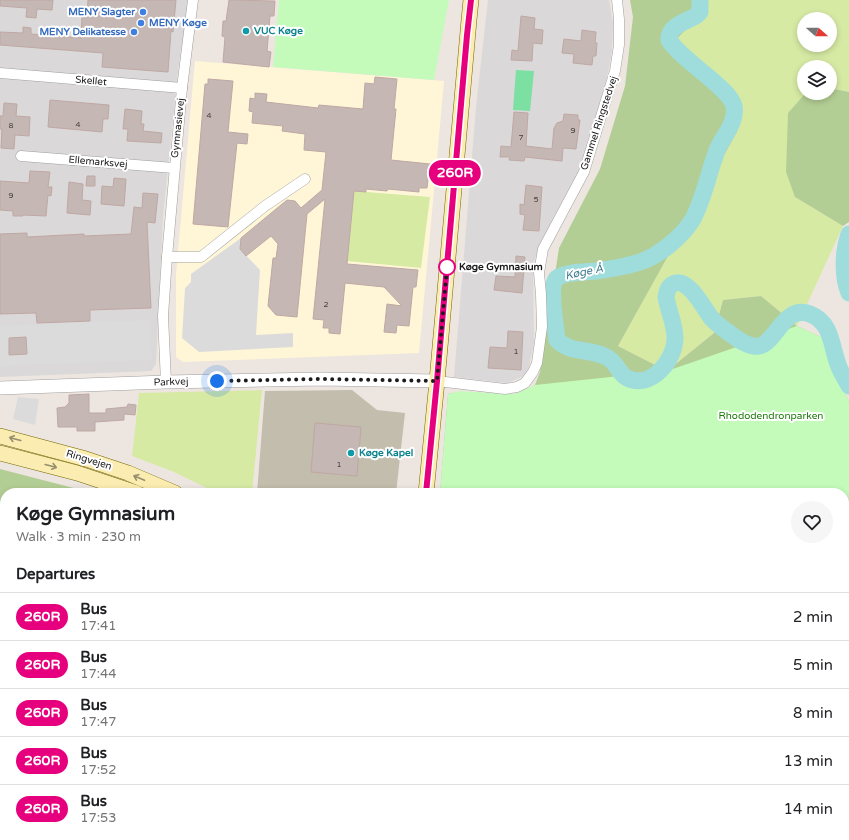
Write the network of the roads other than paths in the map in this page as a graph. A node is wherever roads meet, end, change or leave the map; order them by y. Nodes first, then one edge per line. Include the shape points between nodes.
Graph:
1 (193, 0) edge
2 (472, 0) edge
3 (617, 0) edge
4 (0, 73) edge
5 (182, 88) junction
6 (21, 156) dead end
7 (174, 168) junction
8 (305, 179) dead end
9 (167, 257) junction
10 (437, 381) junction
11 (166, 382) junction
12 (0, 388) edge
13 (0, 436) edge
14 (0, 453) edge
15 (122, 488) edge
16 (163, 488) edge
17 (426, 488) edge

1 - 5 street, Gymnasievej
2 - 10 main road
3 - 10 street, Gammel Ringstedvej via 619,45 615,71 584,172 543,249 538,272 542,327 534,372 525,383 505,389
4 - 5 street, Skellet
5 - 7 street, Gymnasievej
6 - 7 street, Ellemarksvej
7 - 9 street, Gymnasievej
8 - 9 street via 265,206 201,257
9 - 11 street, Gymnasievej via 163,316
10 - 11 street, Parkvej via 320,379
10 - 17 main road
11 - 12 street, Parkvej
16 -> 13 main road, Ringvejen via 86,459
14 -> 15 main road, Ringvejen via 77,473

